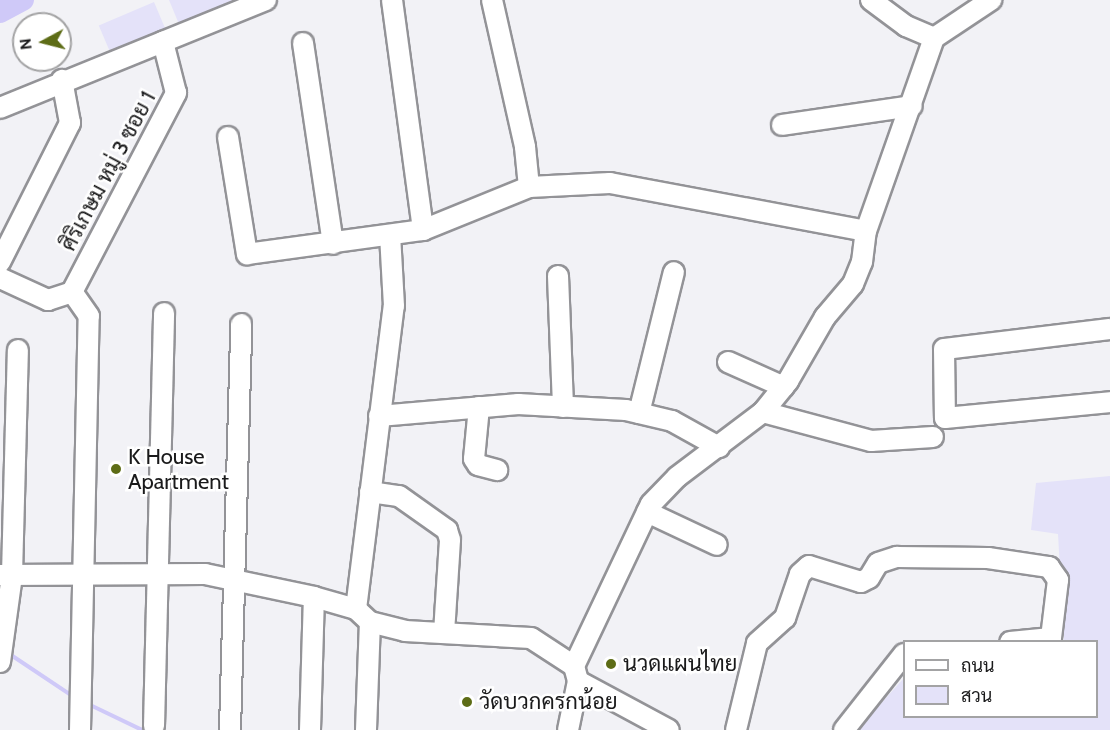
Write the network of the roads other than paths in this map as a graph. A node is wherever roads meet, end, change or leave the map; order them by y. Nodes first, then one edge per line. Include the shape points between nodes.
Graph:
1 (266, 0) edge
2 (392, 0) edge
3 (492, 0) edge
4 (871, 0) edge
5 (990, 0) edge
6 (934, 38) junction
7 (163, 42) junction
8 (303, 42) dead end
9 (62, 80) junction
10 (912, 106) junction
11 (0, 108) edge
12 (782, 125) dead end
13 (228, 137) dead end
14 (529, 187) junction
15 (423, 230) junction
16 (866, 231) junction
17 (390, 236) junction
18 (333, 244) junction
19 (0, 262) edge
20 (674, 272) dead end
21 (558, 276) dead end
22 (0, 278) edge
23 (72, 292) junction
24 (164, 313) dead end
25 (241, 324) dead end
26 (1110, 329) edge
27 (18, 350) dead end
28 (728, 362) dead end
29 (784, 387) junction
30 (1110, 402) edge
31 (479, 407) junction
32 (563, 407) junction
33 (763, 412) junction
34 (639, 413) junction
35 (379, 416) junction
36 (933, 437) dead end
37 (718, 447) junction
38 (496, 470) dead end
39 (370, 492) junction
40 (647, 512) junction
41 (717, 545) dead end
42 (84, 574) junction
43 (159, 574) junction
44 (6, 575) edge
45 (236, 581) junction
46 (314, 597) junction
47 (363, 616) junction
48 (444, 633) junction
49 (1042, 640) edge
50 (903, 655) edge
51 (0, 662) edge
52 (576, 674) junction
53 (154, 726) dead end
54 (80, 729) edge
55 (230, 730) edge
56 (310, 730) edge
57 (366, 730) edge
58 (568, 730) edge
59 (669, 730) edge
60 (736, 730) edge
61 (844, 730) edge

1 - 7 street
2 - 15 street
3 - 14 street via 525,147
4 - 6 street via 906,26
5 - 6 street
6 - 10 street
7 - 9 street
7 - 23 street, ศิริเกษม หมู่ 3 ซอย 1 via 176,93
8 - 18 street
9 - 11 street
9 - 19 street via 70,123
10 - 12 street
10 - 16 street
13 - 18 street via 247,254
14 - 15 street
14 - 16 street via 610,183
15 - 17 street
16 - 29 street via 862,262 853,284 825,317
17 - 18 street
17 - 35 street via 394,306
20 - 34 street
21 - 32 street
22 - 23 street via 48,300
23 - 42 street via 89,316
24 - 43 street
25 - 45 street
26 - 30 street via 944,349 945,418
27 - 44 street
28 - 29 street
29 - 33 street
31 - 32 street
31 - 35 street
31 - 38 street via 474,459 478,465
32 - 34 street
33 - 36 street via 871,441
33 - 37 street
34 - 37 street via 672,421
35 - 39 street
37 - 40 street via 677,477
39 - 47 street
39 - 48 street via 399,496 447,530 450,540
40 - 41 street
40 - 52 street
42 - 43 street
42 - 44 street
42 - 54 street
43 - 45 street via 205,574
43 - 53 street
44 - 51 street
45 - 46 street
45 - 55 street
46 - 47 street
46 - 56 street
47 - 48 street via 405,631
47 - 57 street
48 - 52 street via 531,638
49 - 60 street via 1051,638 1058,580 1045,565 988,558 897,557 881,560 869,578 861,582 809,566 800,574 785,618 757,644
50 - 61 street
52 - 58 street
52 - 59 street

